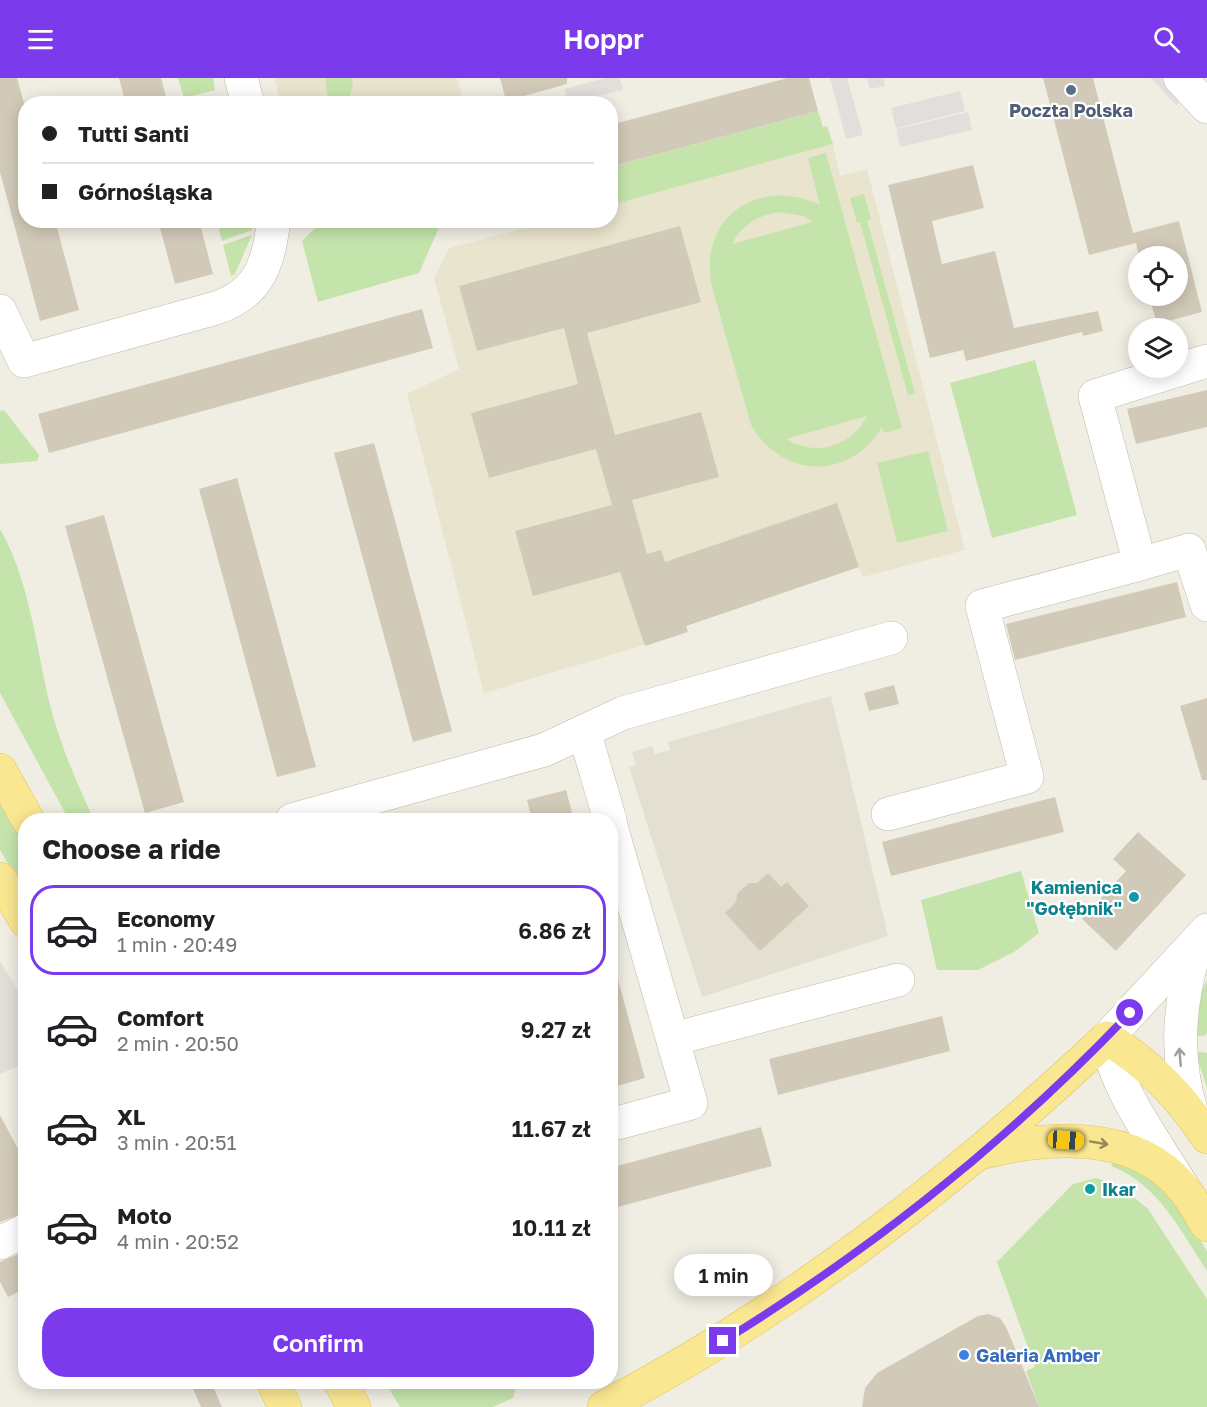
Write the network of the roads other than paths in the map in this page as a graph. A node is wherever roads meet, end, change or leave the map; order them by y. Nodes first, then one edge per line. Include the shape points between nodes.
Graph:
1 (241, 78) edge
2 (1180, 78) edge
3 (246, 96) edge
4 (1207, 107) edge
5 (273, 228) edge
6 (0, 311) edge
7 (1207, 361) edge
8 (1140, 564) junction
9 (1207, 605) edge
10 (891, 639) dead end
11 (584, 730) junction
12 (0, 770) edge
13 (23, 813) edge
14 (316, 813) edge
15 (607, 813) edge
16 (888, 814) dead end
17 (618, 850) edge
18 (0, 879) edge
19 (18, 908) edge
20 (1202, 936) edge
21 (898, 980) dead end
22 (1107, 1038) junction
23 (673, 1039) junction
24 (618, 1123) edge
25 (1200, 1125) edge
26 (979, 1154) junction
27 (1182, 1186) junction
28 (1207, 1225) edge
29 (18, 1234) edge
30 (0, 1243) edge
31 (276, 1389) edge
32 (344, 1389) edge
33 (285, 1407) edge
34 (354, 1407) edge
35 (604, 1407) edge

1 - 3 street
2 - 4 street
5 - 6 street via 259,278 244,296 216,308 24,361
7 - 8 street via 1095,396
8 - 9 street via 1189,550
8 - 16 street via 982,606 1027,777
10 - 11 street via 624,713
11 - 14 street via 544,750
11 - 15 street
12 - 13 main road
17 - 23 street
18 - 19 main road
20 - 22 street
25 -> 20 street via 1185,1093 1179,1045 1182,1001
21 - 23 street
22 - 25 main road via 1144,1063
22 - 26 main road
22 - 27 street via 1109,1054 1122,1084
23 - 24 street via 691,1103
26 -> 27 main road via 1036,1142 1090,1141 1133,1153
26 - 35 main road via 886,1229 788,1299 704,1352
27 - 28 main road
29 - 30 street
31 - 33 main road
32 - 34 main road

